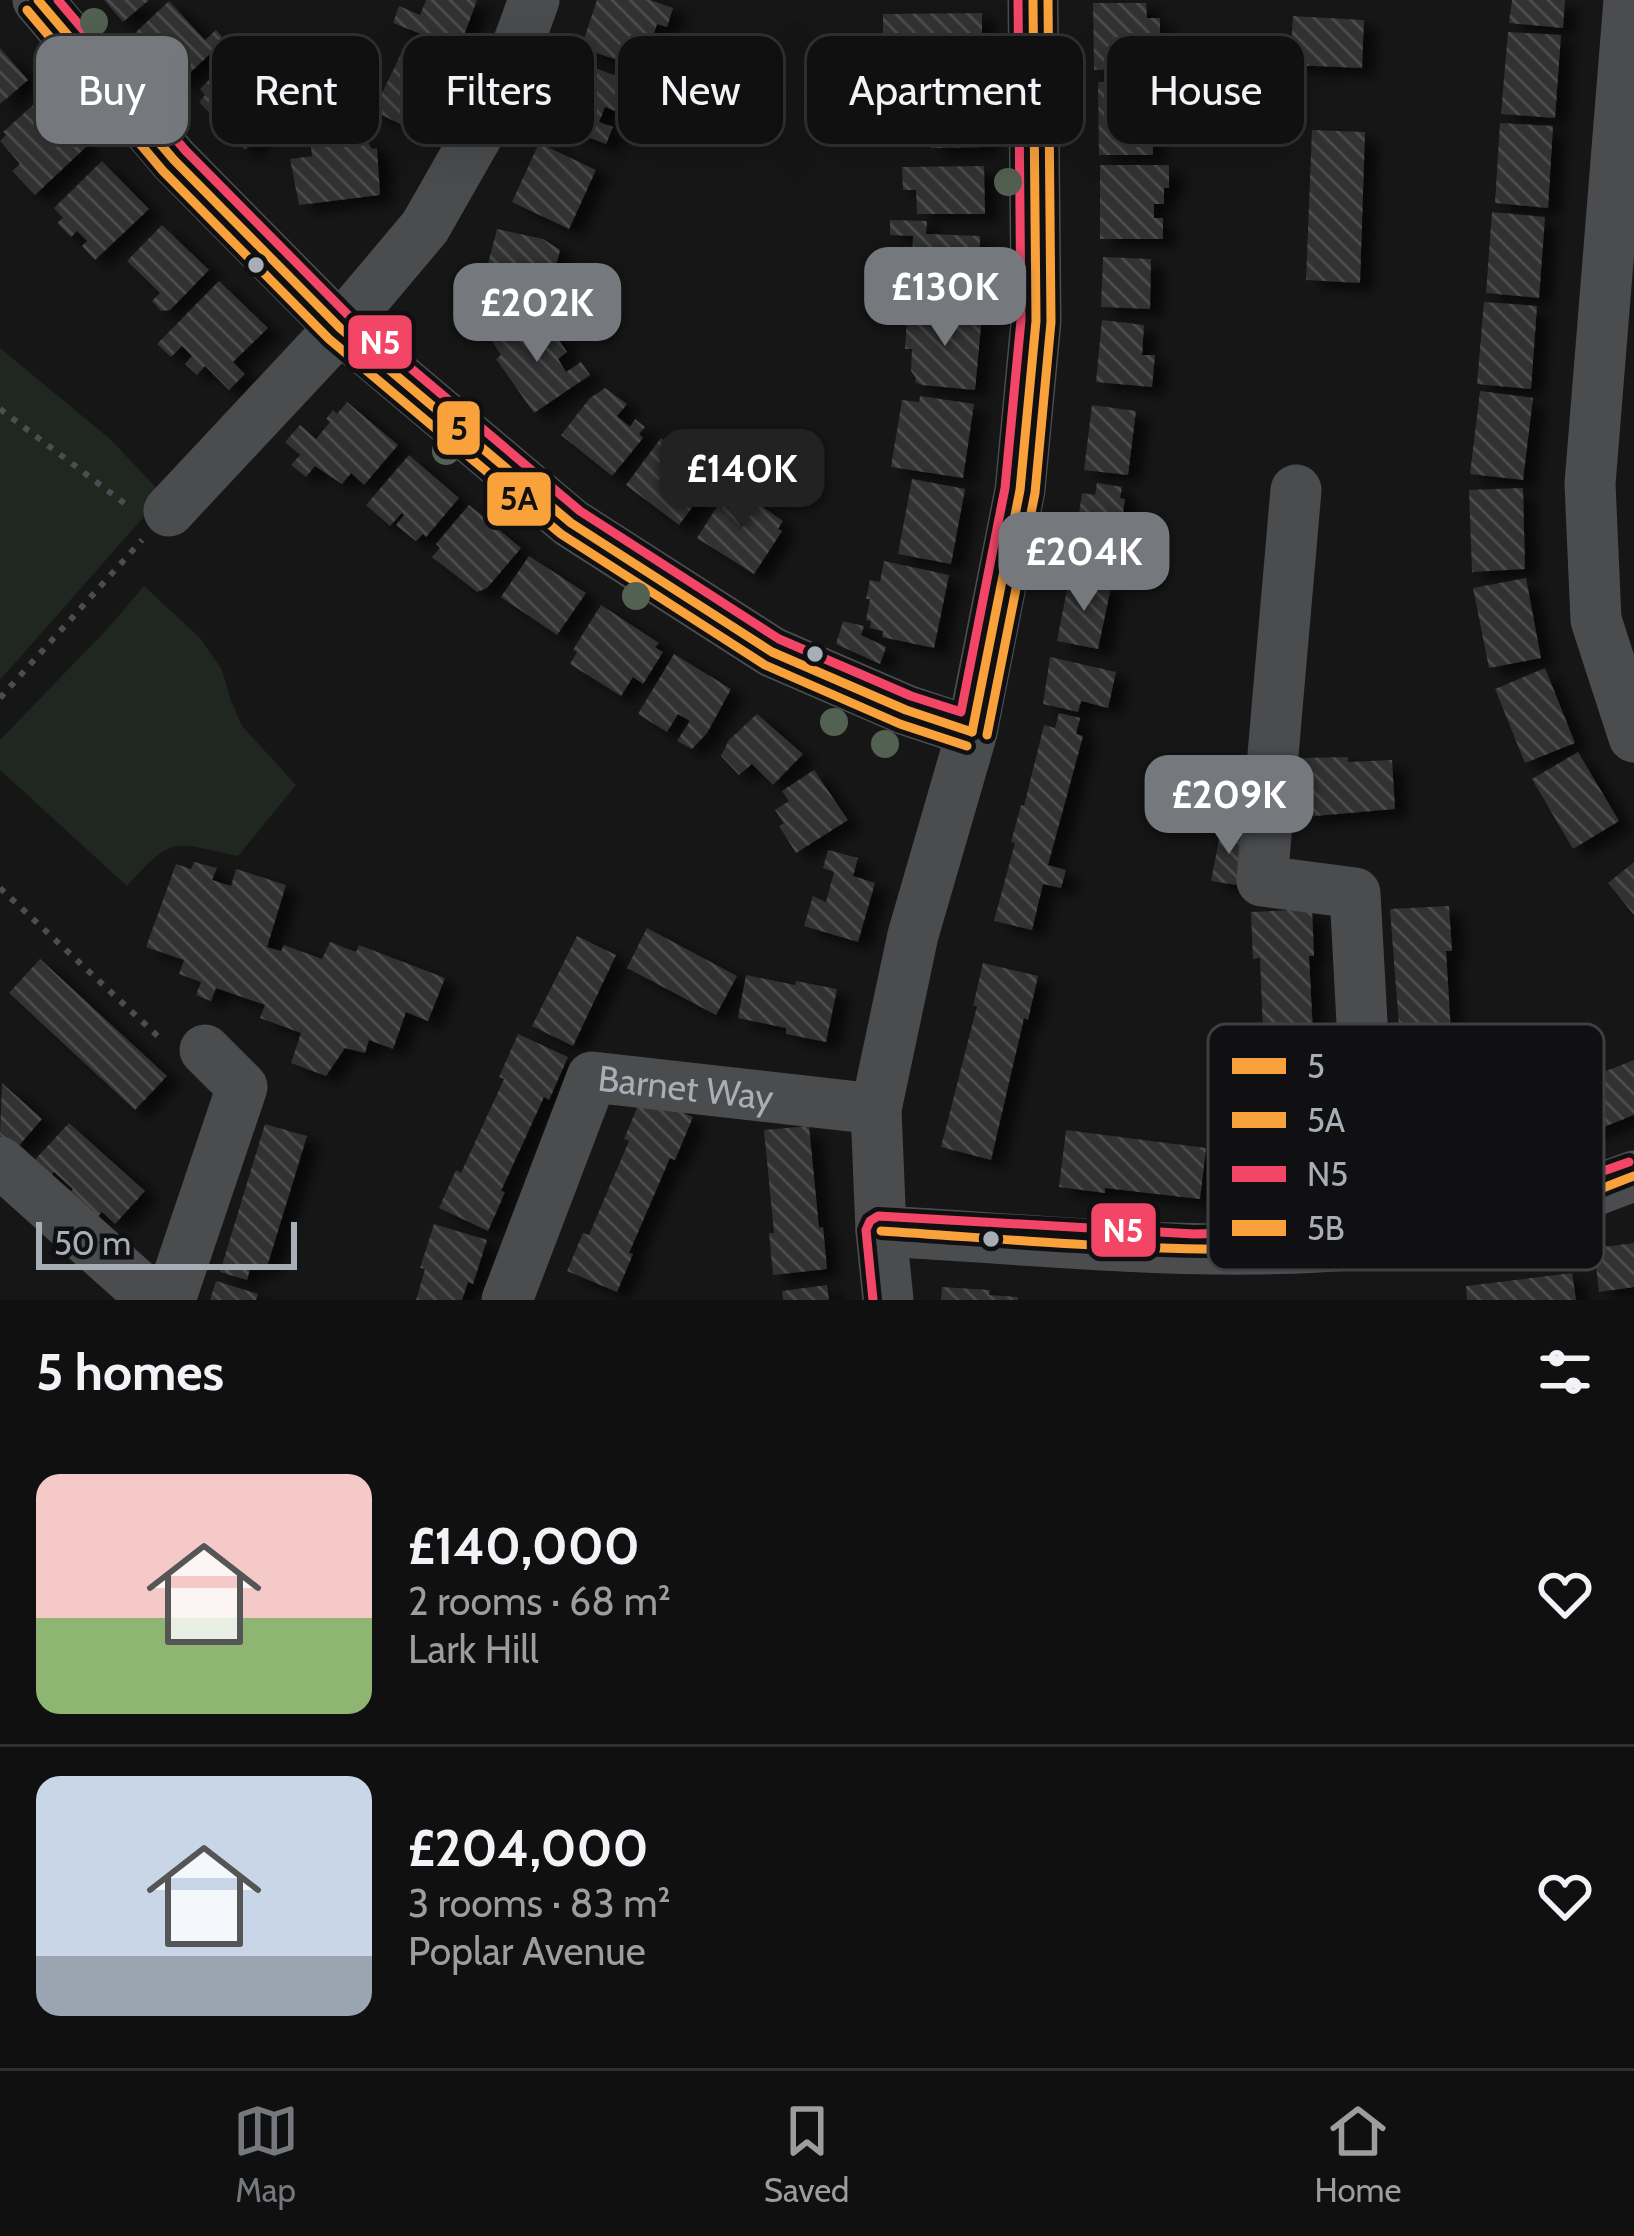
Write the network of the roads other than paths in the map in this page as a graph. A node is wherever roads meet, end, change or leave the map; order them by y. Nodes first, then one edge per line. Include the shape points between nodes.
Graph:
1 (38, 0) edge
2 (534, 0) edge
3 (1034, 0) edge
4 (1630, 22) edge
5 (340, 328) junction
6 (1296, 490) dead end
7 (153, 512) road end
8 (972, 732) junction
9 (1634, 737) edge
10 (1362, 1024) edge
11 (205, 1050) road end
12 (876, 1108) junction
13 (0, 1162) edge
14 (1634, 1176) edge
15 (1604, 1187) edge
16 (881, 1231) junction
17 (1208, 1249) edge
18 (154, 1300) edge
19 (170, 1300) edge
20 (507, 1300) edge
21 (888, 1300) edge

1 - 5 street via 175,160
2 - 5 street via 498,99 425,226
3 - 8 street via 1036,321 1020,490
4 - 9 street via 1590,484 1596,620
5 - 7 street
5 - 8 street via 571,523 772,652
6 - 10 street via 1262,881 1355,893
8 - 12 street
11 - 19 street via 242,1087
12 - 16 street
12 - 20 street, Barnet Way via 592,1077
13 - 18 street
14 - 15 street
16 - 17 street
16 - 21 street

